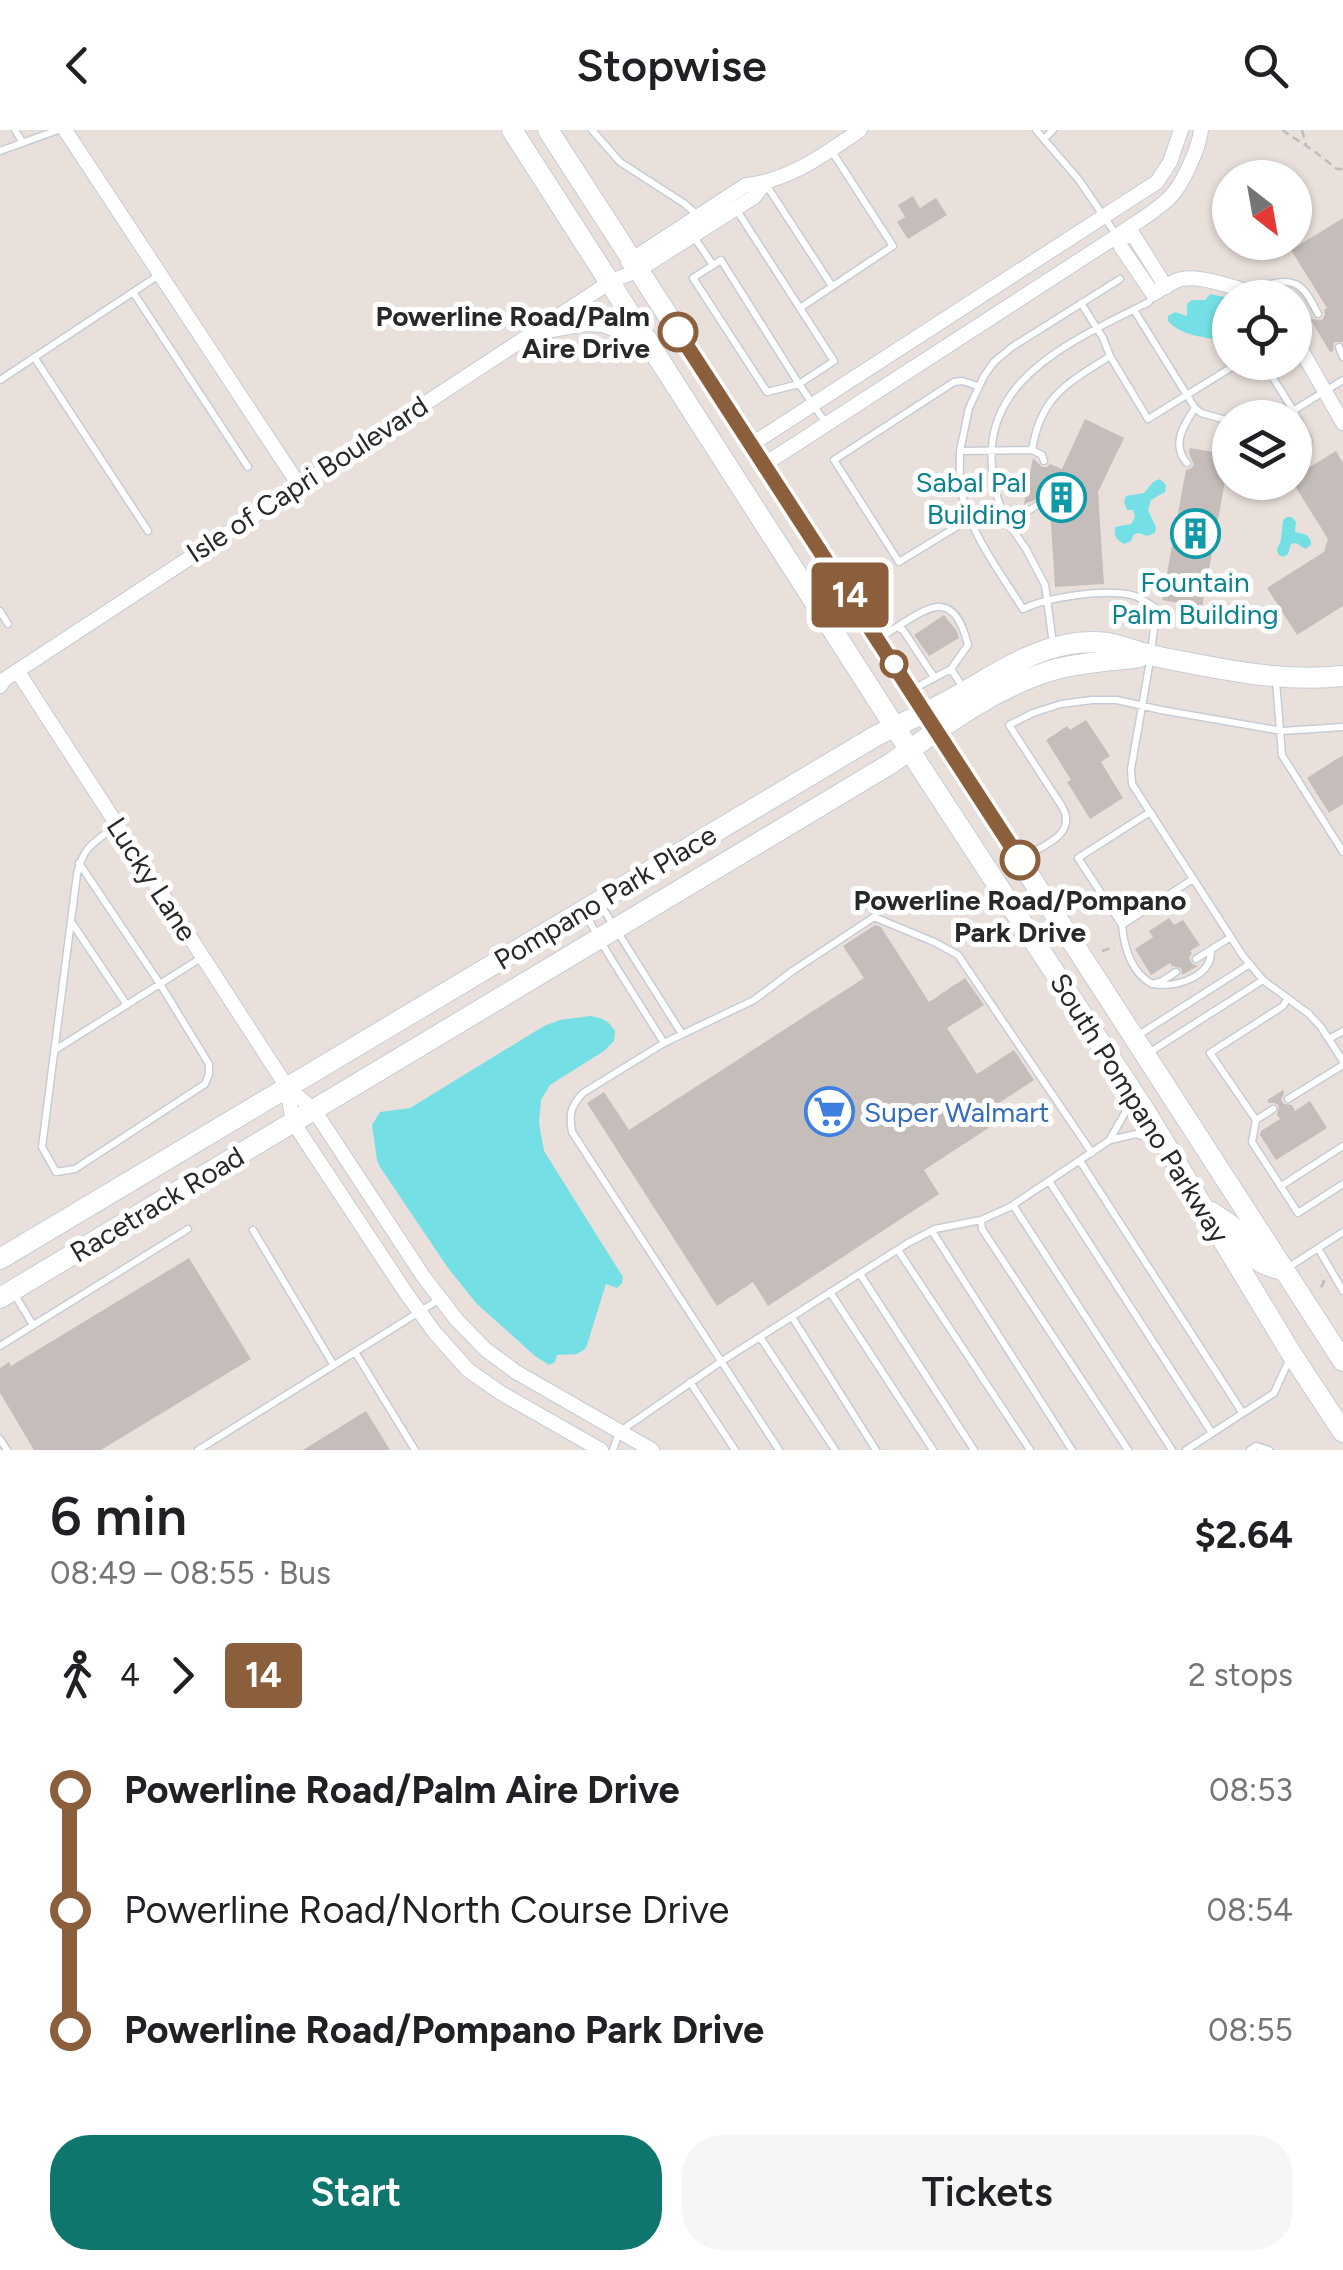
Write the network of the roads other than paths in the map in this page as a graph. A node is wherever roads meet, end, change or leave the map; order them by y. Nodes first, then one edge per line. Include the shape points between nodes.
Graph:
1 (15, 130) edge
2 (61, 130) edge
3 (512, 130) edge
4 (548, 130) edge
5 (592, 130) edge
6 (860, 130) edge
7 (1036, 130) edge
8 (1054, 130) edge
9 (1180, 130) edge
10 (1201, 130) edge
11 (1044, 139) junction
12 (23, 142) junction
13 (831, 150) junction
14 (0, 151) edge
15 (765, 183) junction
16 (732, 203) junction
17 (1104, 218) junction
18 (696, 226) junction
19 (1116, 236) junction
20 (712, 265) junction
21 (633, 266) junction
22 (160, 274) junction
23 (1120, 279) dead end
24 (611, 281) junction
25 (1212, 283) edge
26 (832, 286) junction
27 (994, 288) junction
28 (1160, 291) junction
29 (133, 292) junction
30 (1312, 302) edge
31 (1080, 303) junction
32 (1008, 306) junction
33 (800, 308) junction
34 (1133, 310) junction
35 (1318, 314) dead end
36 (1095, 326) junction
37 (536, 330) junction
38 (648, 338) junction
39 (1339, 347) dead end
40 (897, 351) junction
41 (1110, 356) junction
42 (34, 357) junction
43 (1343, 357) edge
44 (1312, 368) edge
45 (911, 369) junction
46 (1212, 379) edge
47 (0, 380) edge
48 (1343, 380) edge
49 (798, 384) junction
50 (978, 386) junction
51 (1325, 391) junction
52 (1187, 395) junction
53 (1310, 400) edge
54 (813, 406) junction
55 (1196, 408) junction
56 (1212, 416) edge
57 (1343, 423) edge
58 (826, 424) junction
59 (752, 444) junction
60 (1032, 450) junction
61 (960, 451) junction
62 (991, 452) junction
63 (1044, 461) dead end
64 (1187, 463) dead end
65 (765, 464) junction
66 (248, 467) dead end
67 (299, 485) junction
68 (1036, 506) dead end
69 (970, 518) junction
70 (1004, 518) junction
71 (148, 530) dead end
72 (1048, 599) junction
73 (0, 611) edge
74 (8, 624) dead end
75 (896, 626) junction
76 (878, 639) junction
77 (1052, 639) junction
78 (1151, 655) junction
79 (951, 669) junction
80 (1275, 675) junction
81 (1343, 676) edge
82 (934, 677) junction
83 (6, 679) edge
84 (911, 690) junction
85 (965, 690) junction
86 (1143, 704) junction
87 (925, 712) junction
88 (896, 726) junction
89 (1343, 727) edge
90 (936, 731) junction
91 (1282, 731) junction
92 (910, 750) junction
93 (1150, 812) junction
94 (117, 826) junction
95 (1343, 852) edge
96 (1020, 860) junction
97 (79, 863) junction
98 (1193, 879) junction
99 (590, 906) junction
100 (71, 921) junction
101 (1122, 925) junction
102 (608, 934) junction
103 (1232, 937) junction
104 (1211, 950) junction
105 (202, 957) junction
106 (1196, 959) dead end
107 (1250, 964) junction
108 (1176, 972) dead end
109 (1264, 980) junction
110 (160, 984) junction
111 (1152, 984) junction
112 (1288, 998) junction
113 (128, 1005) junction
114 (1343, 1031) edge
115 (682, 1034) junction
116 (1329, 1040) junction
117 (664, 1043) junction
118 (1141, 1046) junction
119 (54, 1050) junction
120 (1343, 1063) edge
121 (1123, 1080) junction
122 (286, 1087) junction
123 (1288, 1099) dead end
124 (1273, 1109) dead end
125 (314, 1110) junction
126 (1256, 1120) junction
127 (293, 1122) junction
128 (1110, 1140) junction
129 (1167, 1146) junction
130 (1343, 1146) edge
131 (1092, 1153) junction
132 (1080, 1161) junction
133 (1050, 1181) junction
134 (1343, 1184) edge
135 (1281, 1186) junction
136 (1013, 1206) junction
137 (1205, 1208) junction
138 (981, 1220) junction
139 (188, 1229) dead end
140 (253, 1230) dead end
141 (932, 1230) junction
142 (1340, 1234) edge
143 (1343, 1243) edge
144 (1318, 1248) junction
145 (898, 1250) junction
146 (0, 1259) edge
147 (1284, 1270) junction
148 (860, 1274) junction
149 (1343, 1291) edge
150 (830, 1292) junction
151 (6, 1295) edge
152 (441, 1299) junction
153 (419, 1311) junction
154 (792, 1317) junction
155 (33, 1326) junction
156 (760, 1336) junction
157 (0, 1346) edge
158 (355, 1352) junction
159 (1292, 1354) junction
160 (1343, 1360) edge
161 (722, 1361) junction
162 (334, 1364) junction
163 (690, 1382) junction
164 (1242, 1412) junction
165 (619, 1432) junction
166 (1343, 1432) edge
167 (1212, 1433) junction
168 (0, 1439) edge
169 (7, 1450) edge
170 (198, 1450) edge
171 (415, 1450) edge
172 (601, 1450) edge
173 (613, 1450) edge
174 (652, 1450) edge
175 (735, 1450) edge
176 (779, 1450) edge
177 (835, 1450) edge
178 (876, 1450) edge
179 (932, 1450) edge
180 (974, 1450) edge
181 (1030, 1450) edge
182 (1072, 1450) edge
183 (1128, 1450) edge
184 (1172, 1450) edge
185 (1186, 1450) edge
186 (1250, 1450) edge
187 (1269, 1450) edge

1 - 12 lane
2 - 12 lane
2 - 22 street
3 - 24 main road, South Pompano Parkway
4 - 21 main road, South Pompano Parkway
5 - 18 lane via 620,162 686,204
6 - 13 street, Isle of Capri Boulevard
7 - 11 lane
8 - 11 lane
9 - 17 street via 1157,182
10 - 19 street via 1171,197
11 - 17 lane
12 - 14 lane
13 - 15 street, Isle of Capri Boulevard
13 - 26 lane via 894,246
15 - 16 street, Isle of Capri Boulevard via 746,184
15 - 26 lane
16 - 18 street, Isle of Capri Boulevard
16 - 33 lane
17 - 19 lane
17 - 27 street
18 - 20 lane
18 - 21 street, Isle of Capri Boulevard
19 - 28 street via 1134,236
19 - 32 street
20 - 49 lane via 721,260
20 - 49 lane via 692,278 767,392
21 - 24 street, Isle of Capri Boulevard
21 - 59 main road, South Pompano Parkway
22 - 29 lane
22 - 67 street
23 - 31 lane
24 - 37 street, Isle of Capri Boulevard
24 - 38 main road, South Pompano Parkway
25 - 28 street via 1183,278
26 - 33 lane
27 - 32 street
27 - 40 street
28 - 34 lane
29 - 42 lane
29 - 66 lane
30 - 35 lane
31 - 36 lane
31 - 50 lane via 1003,354
32 - 45 street
33 - 49 lane via 834,360
34 - 36 lane
34 - 52 lane
36 - 41 lane
36 - 62 lane via 1019,384 996,422
37 - 38 main road via 603,322
37 - 67 street, Isle of Capri Boulevard
38 - 88 main road, South Pompano Parkway
39 - 43 lane
40 - 45 street
40 - 54 street
41 - 52 lane via 1148,418
41 - 60 lane via 1046,405
42 - 47 lane
42 - 71 lane
44 - 51 street
45 - 58 street
46 - 52 lane
48 - 51 lane
49 - 54 lane
50 - 61 lane
50 - 69 lane via 954,382 834,460 899,562
51 - 53 lane
51 - 57 street
52 - 55 lane
54 - 58 lane
54 - 59 street
55 - 56 lane
55 - 64 lane via 1178,444
58 - 65 street
59 - 65 main road, South Pompano Parkway
60 - 62 lane
60 - 63 lane
61 - 62 lane
61 - 69 lane
62 - 70 lane via 991,478
65 - 76 main road, South Pompano Parkway
67 - 83 street, Isle of Capri Boulevard
68 - 70 lane
69 - 72 lane via 1023,608
70 - 72 lane
72 - 77 lane
72 - 78 lane via 1135,596 1156,608
73 - 74 lane
75 - 76 lane
75 - 79 lane via 935,605 946,607 968,645
75 - 82 lane
76 - 84 main road, South Pompano Parkway
77 - 78 main road, Pompano Park Place
77 - 85 main road, Pompano Park Place
78 - 80 main road
78 - 86 lane
78 - 90 main road, Pompano Park Place via 1050,671 1000,691
79 - 82 lane
79 - 85 lane
80 - 81 main road
80 - 91 lane
82 - 84 lane
83 - 94 street, Lucky Lane
84 - 87 main road, South Pompano Parkway
85 - 87 main road, Pompano Park Place
86 - 91 lane
86 - 93 lane via 1131,769 1132,784
86 - 96 lane via 1061,704 1009,725 1068,817 1064,832
87 - 88 main road, Pompano Park Place
87 - 90 main road, South Pompano Parkway
88 - 92 main road, South Pompano Parkway
88 - 99 main road, Pompano Park Place
89 - 91 lane
90 - 92 main road, Pompano Park Place
90 - 96 main road, South Pompano Parkway
91 - 95 lane via 1282,754
92 - 102 main road, Pompano Park Place
92 - 121 main road, South Pompano Parkway
93 - 98 lane
93 - 101 lane via 1078,858
94 - 97 lane via 84,850
94 - 105 street, Lucky Lane
96 - 118 main road, South Pompano Parkway
97 - 100 lane
97 - 110 lane
98 - 101 lane
98 - 103 lane
99 - 102 lane
99 - 102 lane
99 - 122 main road, Pompano Park Place
100 - 113 lane
100 - 119 lane
101 - 111 lane via 1130,958
102 - 115 lane
102 - 117 lane via 610,957
102 - 125 main road, Pompano Park Place
103 - 104 lane
103 - 107 lane
104 - 106 lane
104 - 111 lane via 1208,967 1186,981
105 - 110 lane
105 - 122 street, Lucky Lane
107 - 109 lane
107 - 118 lane
108 - 111 lane
109 - 112 lane
109 - 118 lane
110 - 113 lane
110 - 119 lane via 209,1064 205,1084 74,1169 56,1172 42,1147
112 - 116 lane
112 - 126 lane via 1210,1053
113 - 119 lane
114 - 116 lane
115 - 117 lane
115 - 131 lane via 754,1000 874,916 958,955
116 - 120 lane
117 - 161 lane via 583,1094 569,1114 572,1132
118 - 147 main road, South Pompano Parkway
120 - 123 lane
121 - 128 lane via 1125,1114
121 - 129 main road, South Pompano Parkway
122 - 125 street
122 - 127 street
122 - 146 main road, Racetrack Road
124 - 126 lane
125 - 127 main road, Racetrack Road
125 - 152 street
126 - 135 lane via 1252,1142
127 - 151 main road, Racetrack Road
127 - 153 street
128 - 129 lane via 1136,1134
128 - 131 lane
129 - 137 main road, South Pompano Parkway
130 - 135 lane
131 - 132 lane
132 - 133 lane
132 - 164 lane
133 - 136 lane
133 - 167 lane
134 - 135 lane via 1298,1213
136 - 138 lane
136 - 184 lane
137 - 147 main road via 1235,1228 1254,1259
137 - 159 main road, South Pompano Parkway
138 - 141 lane
138 - 183 lane
139 - 155 lane
140 - 162 lane
141 - 145 lane
141 - 182 lane
142 - 143 lane
142 - 144 lane
144 - 147 lane
144 - 149 lane
145 - 148 lane
145 - 181 lane
147 - 160 main road, South Pompano Parkway
148 - 150 lane
148 - 180 lane
150 - 154 lane
150 - 179 lane
151 - 155 lane
152 - 153 lane
152 - 165 street via 485,1349
153 - 158 lane
153 - 172 street via 468,1370
154 - 156 lane
154 - 178 lane
155 - 157 lane
156 - 161 lane
156 - 177 lane
158 - 162 lane
158 - 171 lane
159 - 164 lane via 1274,1393
159 - 166 main road, South Pompano Parkway
161 - 163 lane
161 - 176 lane
162 - 170 lane
163 - 165 lane
163 - 175 lane
164 - 167 lane
165 - 173 lane
165 - 174 street
167 - 185 lane
168 - 169 lane
186 - 187 lane

